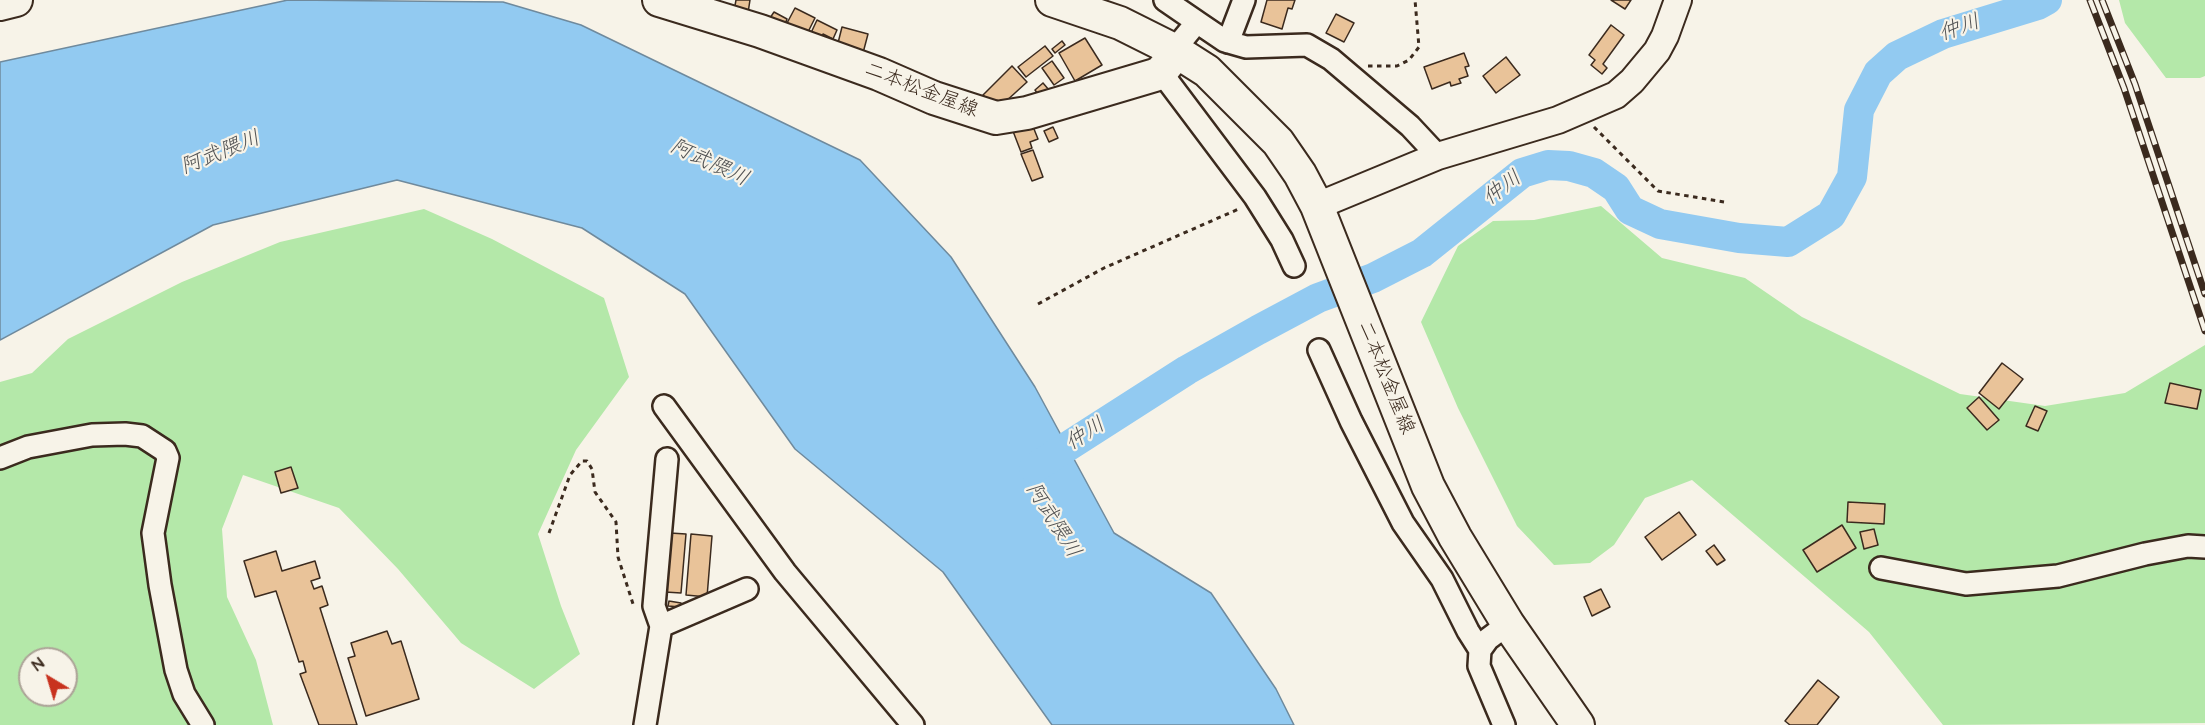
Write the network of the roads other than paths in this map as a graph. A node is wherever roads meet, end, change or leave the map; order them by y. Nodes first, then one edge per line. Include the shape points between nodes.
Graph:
1 (16, 0) edge
2 (659, 0) edge
3 (1052, 0) edge
4 (1166, 0) edge
5 (1244, 0) edge
6 (1678, 0) edge
7 (0, 4) edge
8 (691, 5) edge
9 (1197, 22) junction
10 (1228, 42) junction
11 (1168, 61) junction
12 (1438, 156) junction
13 (1317, 206) junction
14 (1294, 266) dead end
15 (1319, 350) dead end
16 (664, 406) dead end
17 (0, 458) edge
18 (668, 459) dead end
19 (2205, 547) edge
20 (1881, 568) dead end
21 (747, 589) dead end
22 (1508, 624) junction
23 (661, 626) junction
24 (1480, 650) junction
25 (203, 725) edge
26 (645, 725) edge
27 (913, 725) edge
28 (1504, 725) edge
29 (1578, 725) edge

1 - 7 main road
2 - 8 main road, 二本松金屋線
3 - 11 main road, 二本松金屋線 via 1120,23
4 - 9 street
5 - 10 street
6 - 12 street via 1665,36 1646,66 1616,95 1580,112
8 - 11 main road, 二本松金屋線 via 996,118 1027,113
9 - 10 street
9 - 11 street
10 - 12 street via 1246,47 1307,45 1339,66 1420,135
11 - 13 main road, 二本松金屋線 via 1207,71 1278,142
11 - 14 street via 1282,240
12 - 13 street
13 - 22 main road, 二本松金屋線 via 1428,486
15 - 24 street via 1350,421 1403,523 1442,579
16 - 27 street via 785,572
17 - 25 street via 28,447 92,435 142,436 165,451 168,458 153,533 160,585 176,670 184,694
18 - 23 street via 654,606
19 - 20 street via 2145,554 2058,576 1966,584
21 - 23 street
22 - 24 street
22 - 29 main road, 二本松金屋線
23 - 26 street
24 - 28 street via 1479,666

